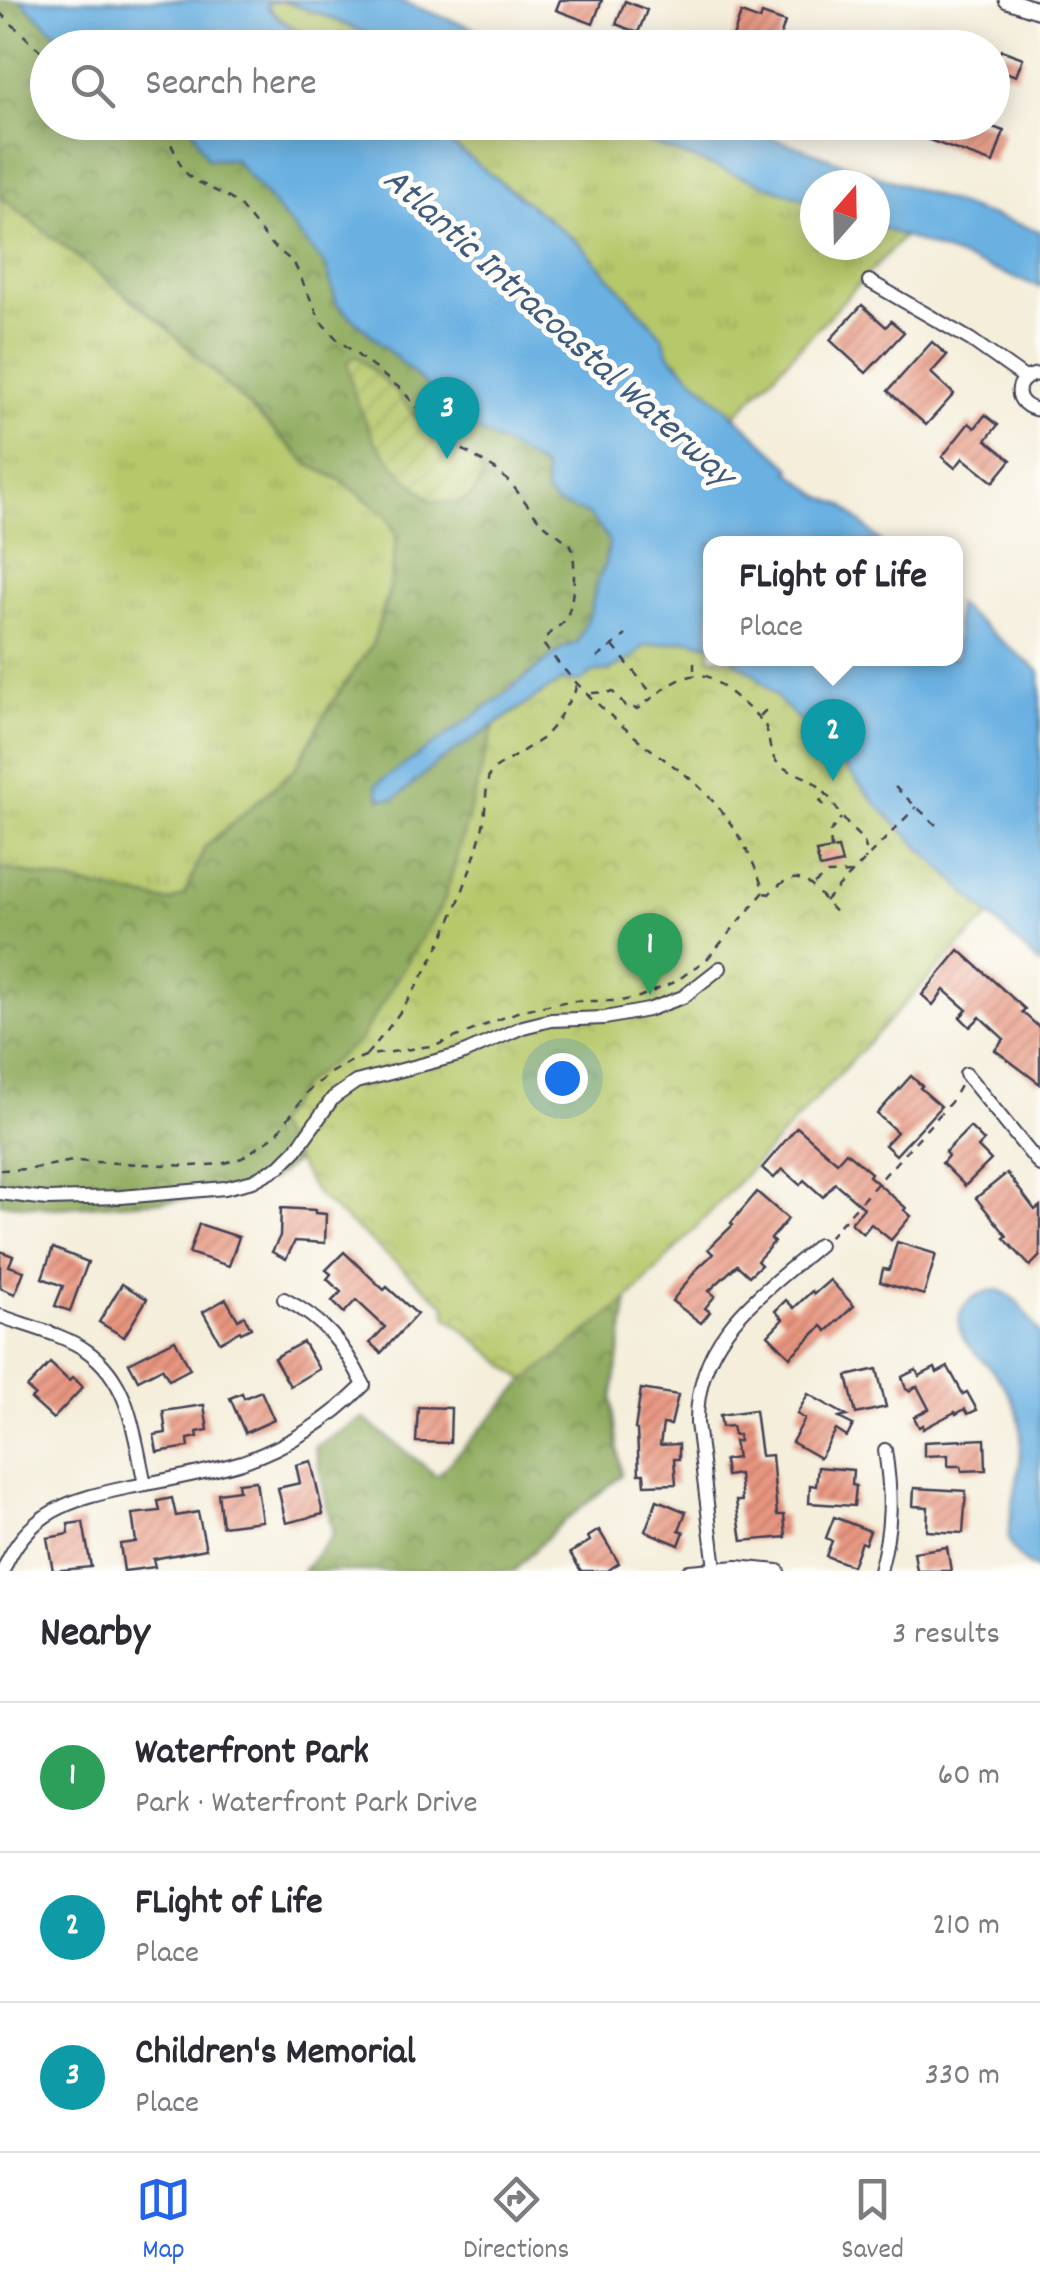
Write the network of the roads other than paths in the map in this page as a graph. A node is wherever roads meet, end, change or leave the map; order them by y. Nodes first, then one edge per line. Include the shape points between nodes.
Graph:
1 (1008, 0) edge
2 (1040, 11) edge
3 (869, 282) dead end
4 (1040, 374) edge
5 (1025, 378) junction
6 (1039, 411) edge
7 (720, 968) dead end
8 (966, 1074) road end
9 (1040, 1165) edge
10 (0, 1193) edge
11 (819, 1245) road end
12 (284, 1299) dead end
13 (0, 1316) edge
14 (885, 1450) dead end
15 (144, 1484) junction
16 (715, 1568) junction
17 (4, 1571) edge
18 (689, 1571) edge
19 (778, 1571) edge
20 (880, 1571) edge

1 - 2 main road
3 - 5 street
4 - 5 street
5 - 6 street via 1020,398
7 - 10 street via 683,996 648,1010 551,1020 459,1055 356,1082 333,1098 280,1166 254,1180 121,1197
8 - 9 street
11 - 16 street via 742,1312 706,1370 697,1424
12 - 15 street via 328,1328 364,1385 338,1411 274,1450
13 - 15 street via 86,1350 113,1375 128,1407
14 - 20 street via 890,1526
15 - 17 street via 58,1508 21,1538
16 - 18 street
16 - 19 street

